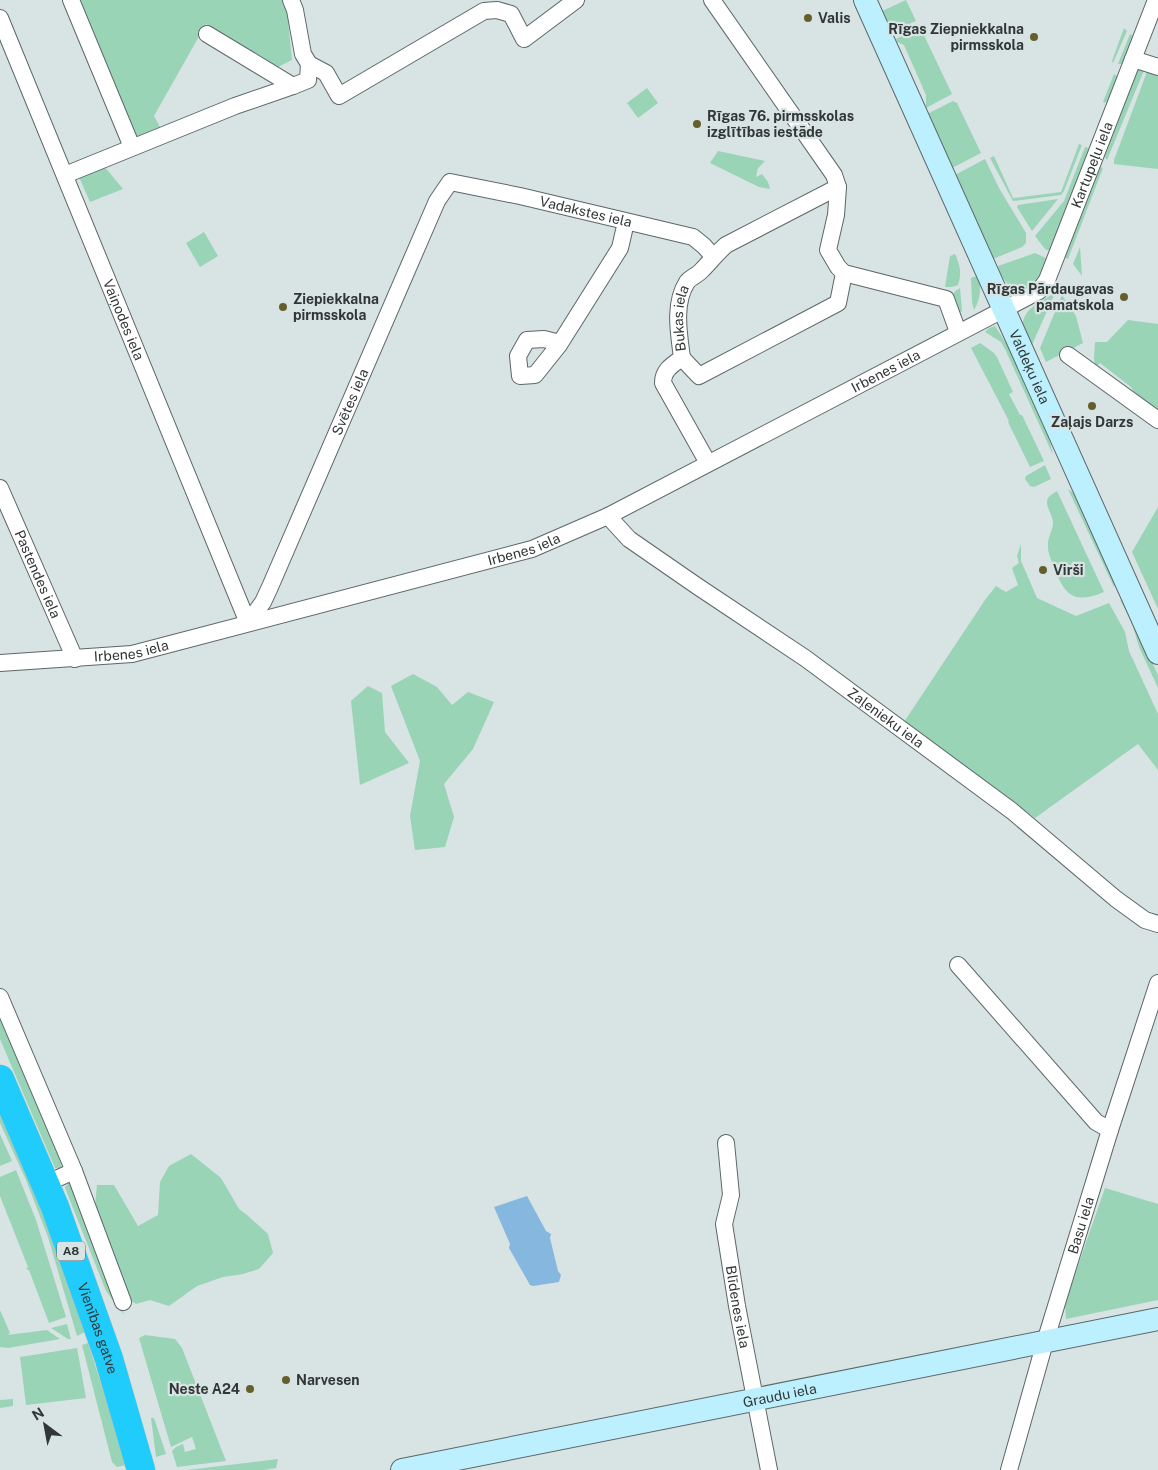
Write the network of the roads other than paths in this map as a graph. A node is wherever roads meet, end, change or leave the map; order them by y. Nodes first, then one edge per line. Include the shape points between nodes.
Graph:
1 (71, 0) edge
2 (292, 0) edge
3 (576, 0) edge
4 (712, 0) edge
5 (865, 0) edge
6 (1156, 0) edge
7 (485, 6) edge
8 (0, 18) edge
9 (207, 34) dead end
10 (1133, 59) junction
11 (309, 64) junction
12 (1158, 67) edge
13 (293, 86) junction
14 (132, 147) junction
15 (65, 175) junction
16 (450, 182) joint
17 (838, 187) junction
18 (626, 222) junction
19 (714, 256) junction
20 (844, 274) junction
21 (1004, 309) junction
22 (958, 332) junction
23 (560, 342) dead end
24 (1068, 355) dead end
25 (682, 358) junction
26 (1158, 420) edge
27 (708, 463) junction
28 (0, 488) edge
29 (608, 516) junction
30 (248, 622) junction
31 (1158, 653) edge
32 (75, 658) junction
33 (0, 663) edge
34 (1158, 924) edge
35 (958, 965) dead end
36 (1158, 983) edge
37 (0, 997) edge
38 (0, 1079) edge
39 (1110, 1130) junction
40 (726, 1143) dead end
41 (74, 1170) junction
42 (45, 1184) junction
43 (123, 1302) dead end
44 (1158, 1319) edge
45 (1045, 1342) junction
46 (756, 1401) junction
47 (141, 1470) edge
48 (402, 1470) edge
49 (769, 1470) edge
50 (1009, 1470) edge

1 - 14 street
2 - 11 street
3 - 7 street via 524,39 511,14
4 - 17 street via 834,175
5 - 21 main road, Valdeķu iela
6 - 10 street, Kartupeļu iela
7 - 11 street via 339,96 326,73
8 - 15 street, Vaiņodes iela
9 - 13 street
10 - 12 street
10 - 21 street, Kartupeļu iela via 1047,280 1039,291
11 - 13 street via 308,80
13 - 14 street
14 - 15 street
15 - 30 street, Vaiņodes iela
16 - 18 street, Vadakstes iela
16 - 30 street, Svētes iela via 437,201 270,587
17 - 19 street, Bukas iela via 726,245
17 - 20 street via 828,250
18 - 19 street, Vadakstes iela via 693,238
18 - 23 street via 620,248
19 - 25 street, Bukas iela via 688,281 680,297 678,328
20 - 22 street via 946,299
20 - 25 street via 838,303 700,376
21 - 22 street, Irbenes iela
21 - 31 main road, Valdeķu iela
22 - 27 street, Irbenes iela
24 - 26 street
25 - 27 street, Bukas iela via 667,369 663,383
27 - 29 street, Irbenes iela
28 - 32 street, Pastendes iela
29 - 30 street, Irbenes iela via 532,549
29 - 34 street, Zaļenieku iela via 629,539 806,658 1012,811 1116,899 1145,920
30 - 32 street, Irbenes iela via 132,654
32 - 33 street, Irbenes iela
35 - 39 street via 1096,1122
36 - 39 street, Basu iela
37 - 41 street
38 - 42 highway, Vienības gatve / A8
39 - 45 street, Basu iela
40 - 46 street, Blīdenes iela via 731,1195 724,1224
41 - 42 street
41 - 43 street
42 - 47 highway, Vienības gatve / A8 via 95,1319
44 - 45 main road, Graudu iela
45 - 46 main road, Graudu iela
45 - 50 street, Basu iela
46 - 48 main road, Graudu iela
46 - 49 street, Blīdenes iela

